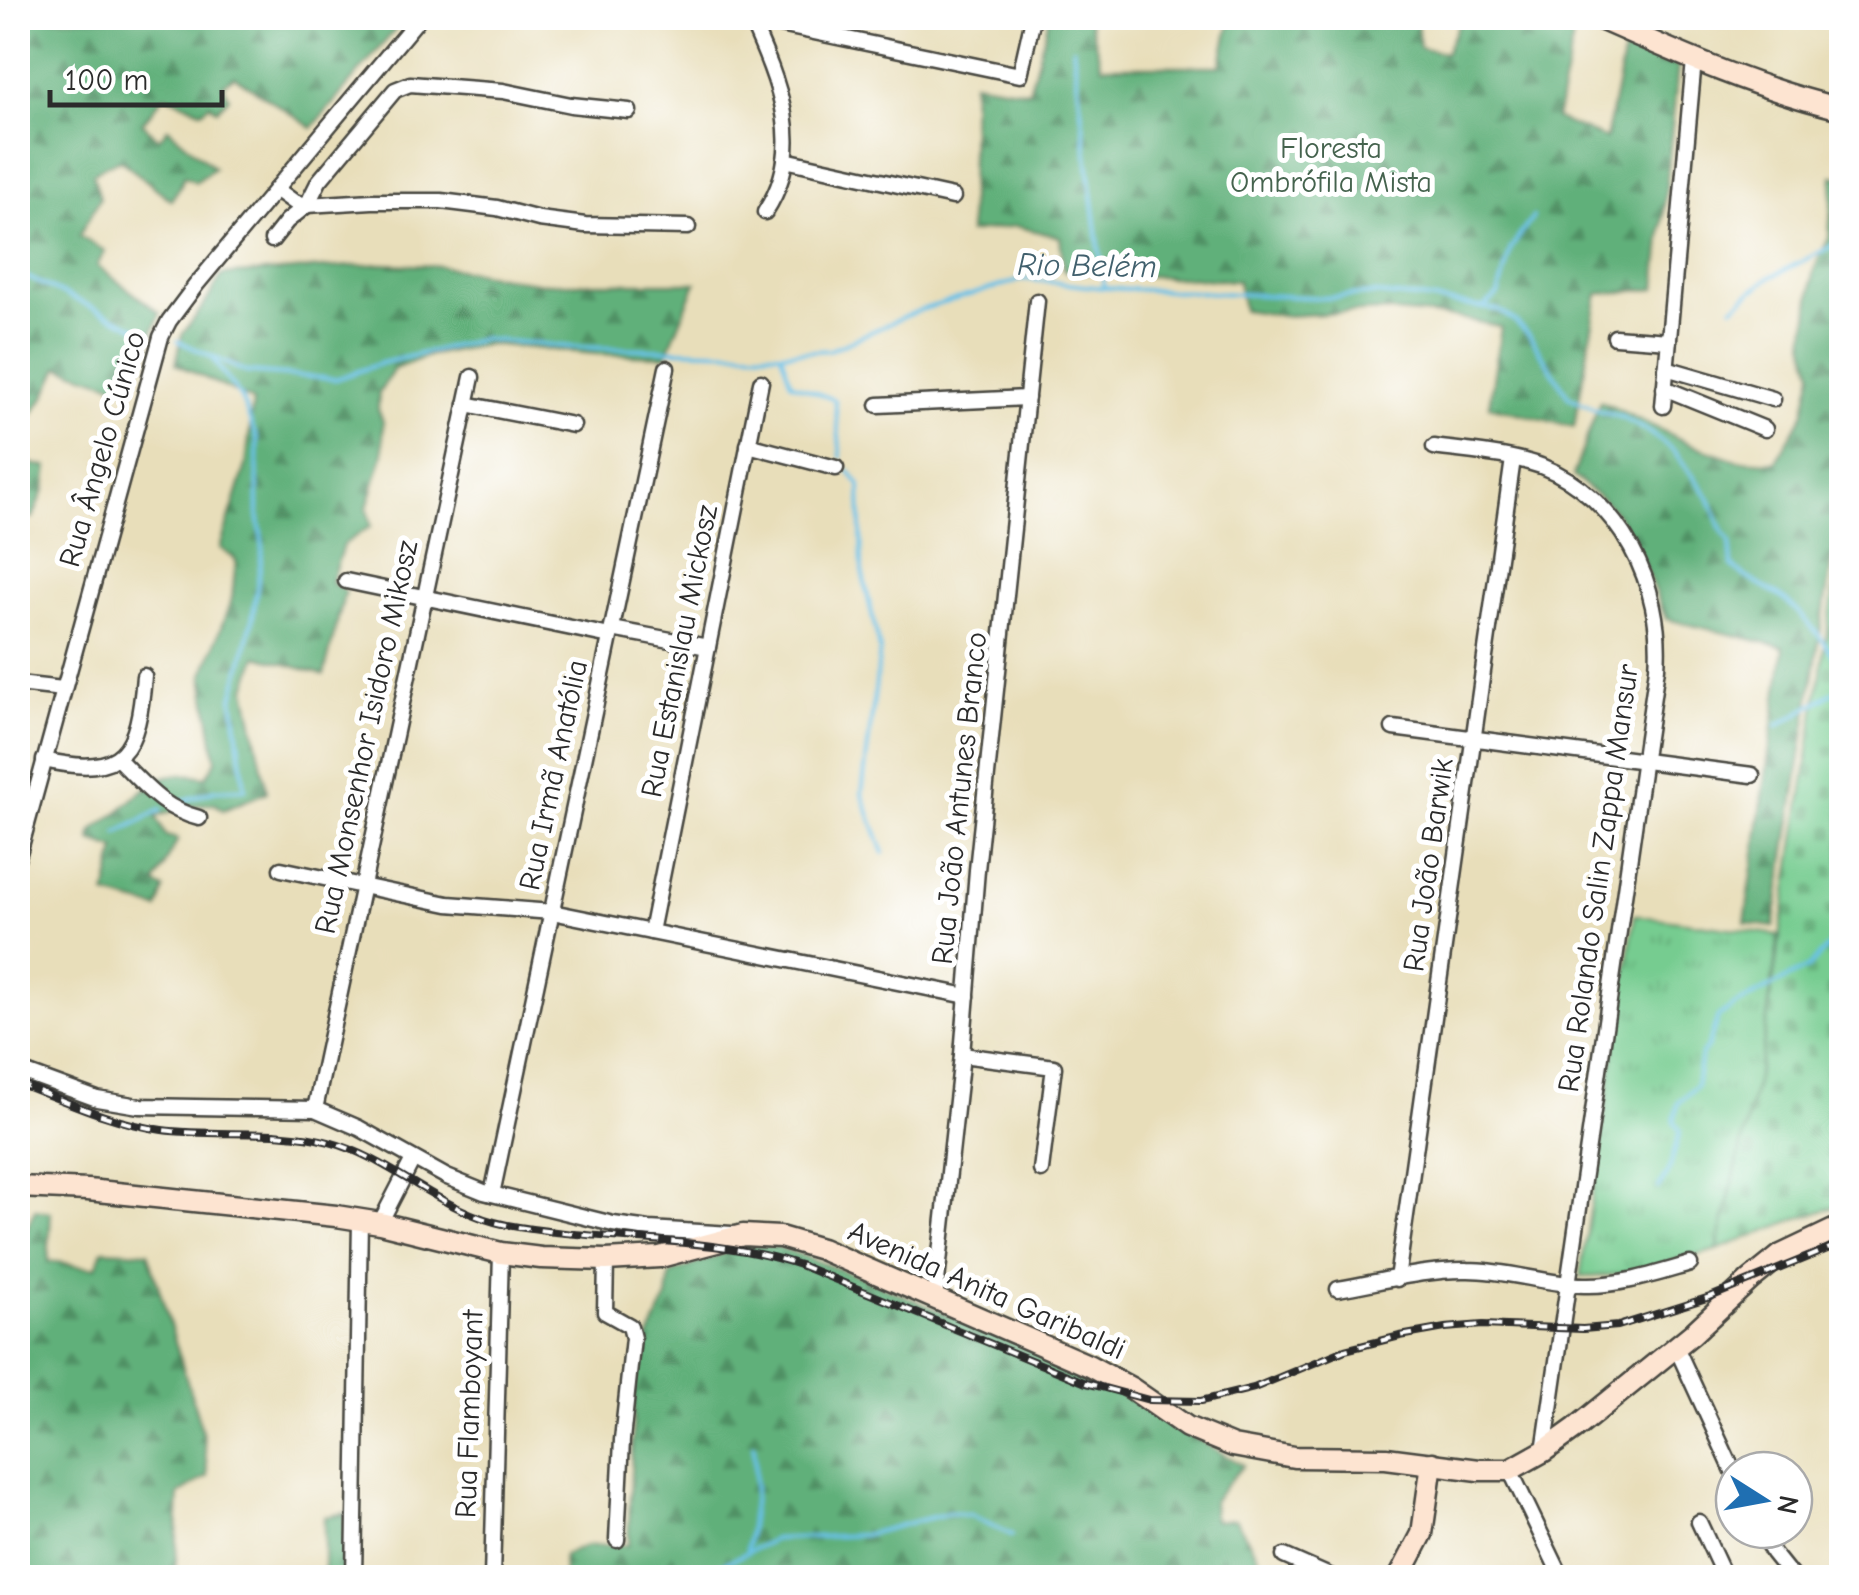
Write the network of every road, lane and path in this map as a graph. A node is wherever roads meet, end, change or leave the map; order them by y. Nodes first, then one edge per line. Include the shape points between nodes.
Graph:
1 (419, 18) edge
2 (749, 18) edge
3 (1033, 18) edge
4 (1598, 18) edge
5 (1631, 23) edge
6 (1694, 60) junction
7 (1842, 109) edge
8 (630, 111) dead end
9 (785, 160) junction
10 (288, 176) junction
11 (276, 189) junction
12 (953, 197) dead end
13 (308, 205) junction
14 (765, 212) dead end
15 (688, 227) dead end
16 (272, 240) dead end
17 (1037, 301) dead end
18 (1615, 337) dead end
19 (1668, 341) junction
20 (667, 368) dead end
21 (1666, 368) junction
22 (472, 377) dead end
23 (761, 382) dead end
24 (1664, 388) junction
25 (1027, 398) junction
26 (1773, 399) dead end
27 (466, 404) junction
28 (878, 405) dead end
29 (1662, 406) dead end
30 (573, 425) dead end
31 (1764, 429) dead end
32 (748, 445) junction
33 (1434, 447) dead end
34 (1513, 459) junction
35 (836, 468) dead end
36 (346, 581) dead end
37 (424, 597) junction
38 (611, 633) junction
39 (708, 647) junction
40 (144, 676) dead end
41 (18, 684) edge
42 (63, 689) junction
43 (1394, 728) dead end
44 (1474, 738) junction
45 (117, 758) junction
46 (44, 760) junction
47 (1643, 761) junction
48 (1752, 776) dead end
49 (199, 818) dead end
50 (18, 857) edge
51 (281, 868) dead end
52 (362, 886) junction
53 (552, 912) junction
54 (651, 932) junction
55 (967, 996) junction
56 (962, 1056) junction
57 (18, 1070) edge
58 (314, 1109) junction
59 (414, 1159) junction
60 (1041, 1170) dead end
61 (18, 1187) edge
62 (492, 1194) junction
63 (370, 1221) junction
64 (1842, 1226) edge
65 (743, 1234) junction
66 (501, 1252) junction
67 (606, 1260) junction
68 (1690, 1264) dead end
69 (1397, 1279) junction
70 (1568, 1284) junction
71 (1338, 1289) dead end
72 (935, 1299) junction
73 (1676, 1347) junction
74 (1723, 1450) edge
75 (1544, 1451) junction
76 (1432, 1463) junction
77 (1510, 1470) junction
78 (1699, 1522) dead end
79 (617, 1540) dead end
80 (1772, 1550) edge
81 (1284, 1556) dead end
82 (1724, 1577) edge
83 (354, 1578) edge
84 (492, 1578) edge
85 (1334, 1578) edge
86 (1399, 1578) edge
87 (1562, 1578) edge
88 (1794, 1578) edge

1 - 10 street, Rua Ângelo Cúnico
2 - 3 street via 1020,75
2 - 9 street via 784,105
4 - 5 main road
5 - 6 main road
6 - 7 main road
6 - 19 street
8 - 13 street via 471,88 401,86 319,181
9 - 12 street
9 - 14 street
10 - 11 street, Rua Ângelo Cúnico
10 - 13 street via 304,190
11 - 13 street
11 - 42 street, Rua Ângelo Cúnico via 161,336
13 - 15 street via 441,201 572,224
13 - 16 street
17 - 25 street, Rua João Antunes Branco
18 - 19 street
19 - 21 street
20 - 38 street, Rua Irmã Anatólia
21 - 24 street
21 - 26 street
22 - 27 street, Rua Monsenhor Isidoro Mikosz
23 - 32 street, Rua Estanislau Mickosz
24 - 29 street
24 - 31 street
25 - 28 street
25 - 55 street, Rua João Antunes Branco
27 - 30 street
27 - 37 street, Rua Monsenhor Isidoro Mikosz
32 - 35 street
32 - 39 street, Rua Estanislau Mickosz
33 - 34 street, Rua Rolando Salin Zappa Mansur
34 - 44 street, Rua João Barwik
34 - 47 street, Rua Rolando Salin Zappa Mansur via 1580,488 1623,535 1643,572 1658,650
36 - 37 street
37 - 38 street
37 - 52 street, Rua Monsenhor Isidoro Mikosz
38 - 39 street
38 - 53 street, Rua Irmã Anatólia
39 - 54 street, Rua Estanislau Mickosz
40 - 45 street via 139,723
41 - 42 street
42 - 46 street, Rua Ângelo Cúnico
43 - 44 street
44 - 47 street
44 - 69 street, Rua João Barwik
45 - 46 street via 92,765
45 - 49 street via 164,804
46 - 50 street, Rua Ângelo Cúnico
47 - 48 street
47 - 70 street, Rua Rolando Salin Zappa Mansur
51 - 52 street
52 - 53 street via 448,904
52 - 58 street, Rua Monsenhor Isidoro Mikosz
53 - 54 street
53 - 62 street, Rua Irmã Anatólia
54 - 55 street
55 - 56 street, Rua João Antunes Branco
56 - 60 street via 1054,1067
56 - 72 street, Rua João Antunes Branco
57 - 58 street via 118,1104
58 - 59 street
59 - 62 street
59 - 63 street
61 - 63 main road, Avenida Anita Garibaldi
62 - 65 street via 613,1224
63 - 66 main road, Avenida Anita Garibaldi
63 - 83 street
64 - 73 main road via 1781,1255
65 - 67 main road, Avenida Anita Garibaldi via 660,1257
65 - 72 main road, Avenida Anita Garibaldi via 798,1241
66 - 67 main road, Avenida Anita Garibaldi
66 - 84 street, Rua Flamboyant
67 - 79 street via 605,1312 630,1326 632,1338
68 - 70 street via 1613,1284
69 - 70 street via 1468,1270
69 - 71 street
70 - 75 street, Rua Rolando Salin Zappa Mansur
72 - 76 main road, Avenida Anita Garibaldi via 1115,1378 1214,1440 1294,1456
73 - 74 street
73 - 75 main road
75 - 77 main road
76 - 77 main road, Avenida Anita Garibaldi
76 - 86 main road via 1422,1534
77 - 87 street
78 - 82 street
80 - 88 street
81 - 85 street

